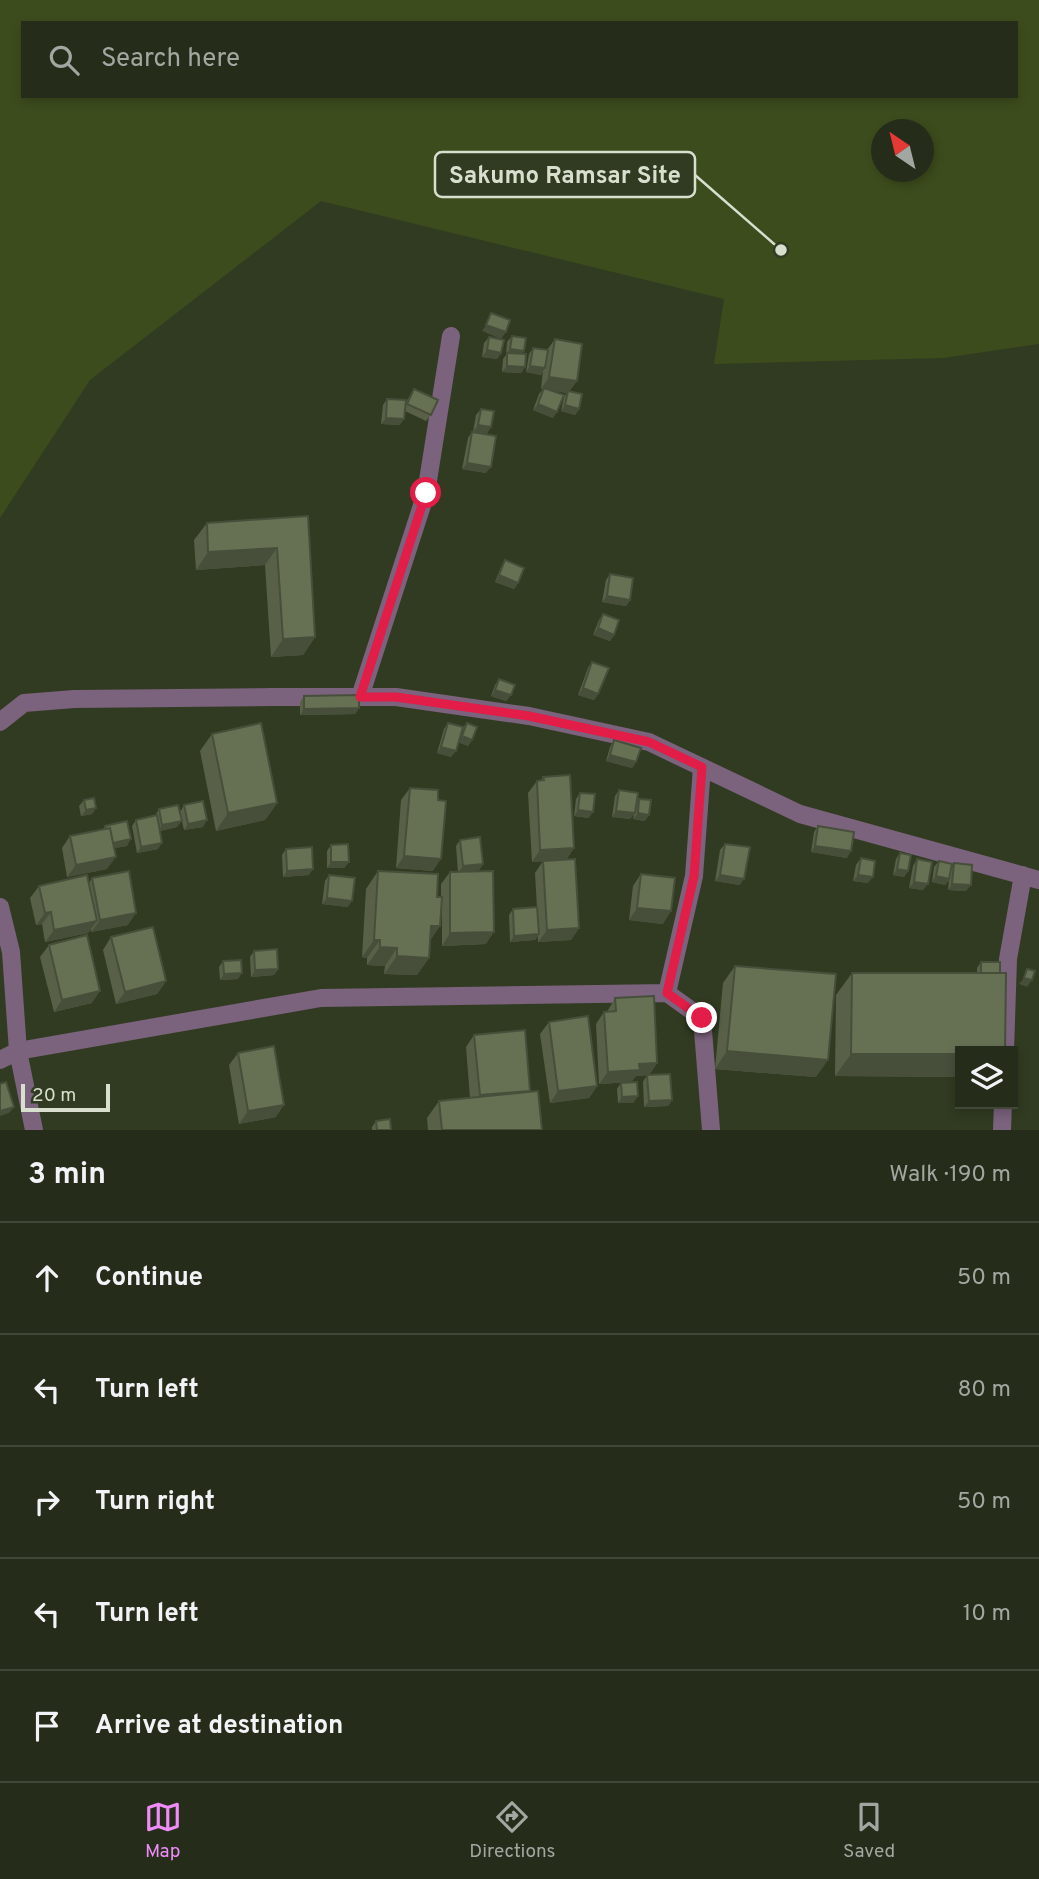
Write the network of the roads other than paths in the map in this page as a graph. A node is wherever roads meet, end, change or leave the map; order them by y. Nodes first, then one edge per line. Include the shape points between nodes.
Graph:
1 (451, 336) dead end
2 (360, 697) junction
3 (0, 722) edge
4 (702, 767) junction
5 (1031, 878) edge
6 (0, 906) edge
7 (667, 993) junction
8 (1005, 1046) edge
9 (18, 1051) junction
10 (0, 1060) edge
11 (1003, 1109) edge
12 (34, 1130) edge
13 (711, 1130) edge
14 (1002, 1130) edge

1 - 2 street via 426,493
2 - 3 street via 49,701 24,703
2 - 4 street via 396,697 529,716 649,742
4 - 5 street via 800,814
4 - 7 street via 694,876
5 - 8 street via 1008,959
6 - 9 street via 10,952
7 - 9 street via 321,998
7 - 13 street via 702,1018
9 - 10 street
9 - 12 street
11 - 14 street

